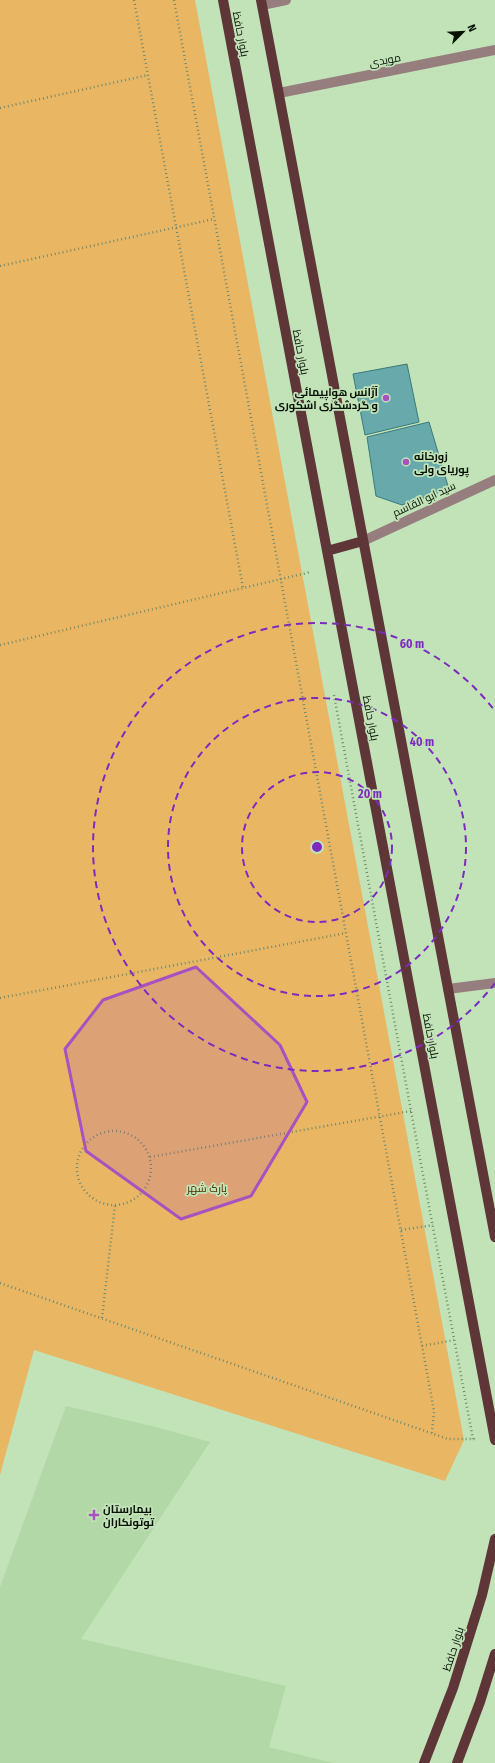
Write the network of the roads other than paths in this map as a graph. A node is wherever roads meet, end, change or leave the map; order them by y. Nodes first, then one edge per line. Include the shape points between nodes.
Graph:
1 (223, 0) edge
2 (286, 0) edge
3 (262, 2) edge
4 (495, 50) edge
5 (279, 93) junction
6 (495, 480) edge
7 (363, 541) junction
8 (327, 551) junction
9 (495, 983) edge
10 (448, 989) junction
11 (495, 1237) edge
12 (495, 1439) edge
13 (495, 1539) edge
14 (495, 1654) edge
15 (424, 1763) edge
16 (457, 1763) edge

1 - 8 main road, بلوار حافظ
2 - 3 street
3 - 5 main road
4 - 5 street, مویدی
5 - 7 main road
6 - 7 street, سید ابو القاسم
7 - 8 main road
7 - 10 main road
8 - 12 main road, بلوار حافظ
9 - 10 street
10 - 11 main road
13 - 15 main road, بلوار حافظ via 482,1595 453,1688
14 - 16 main road

